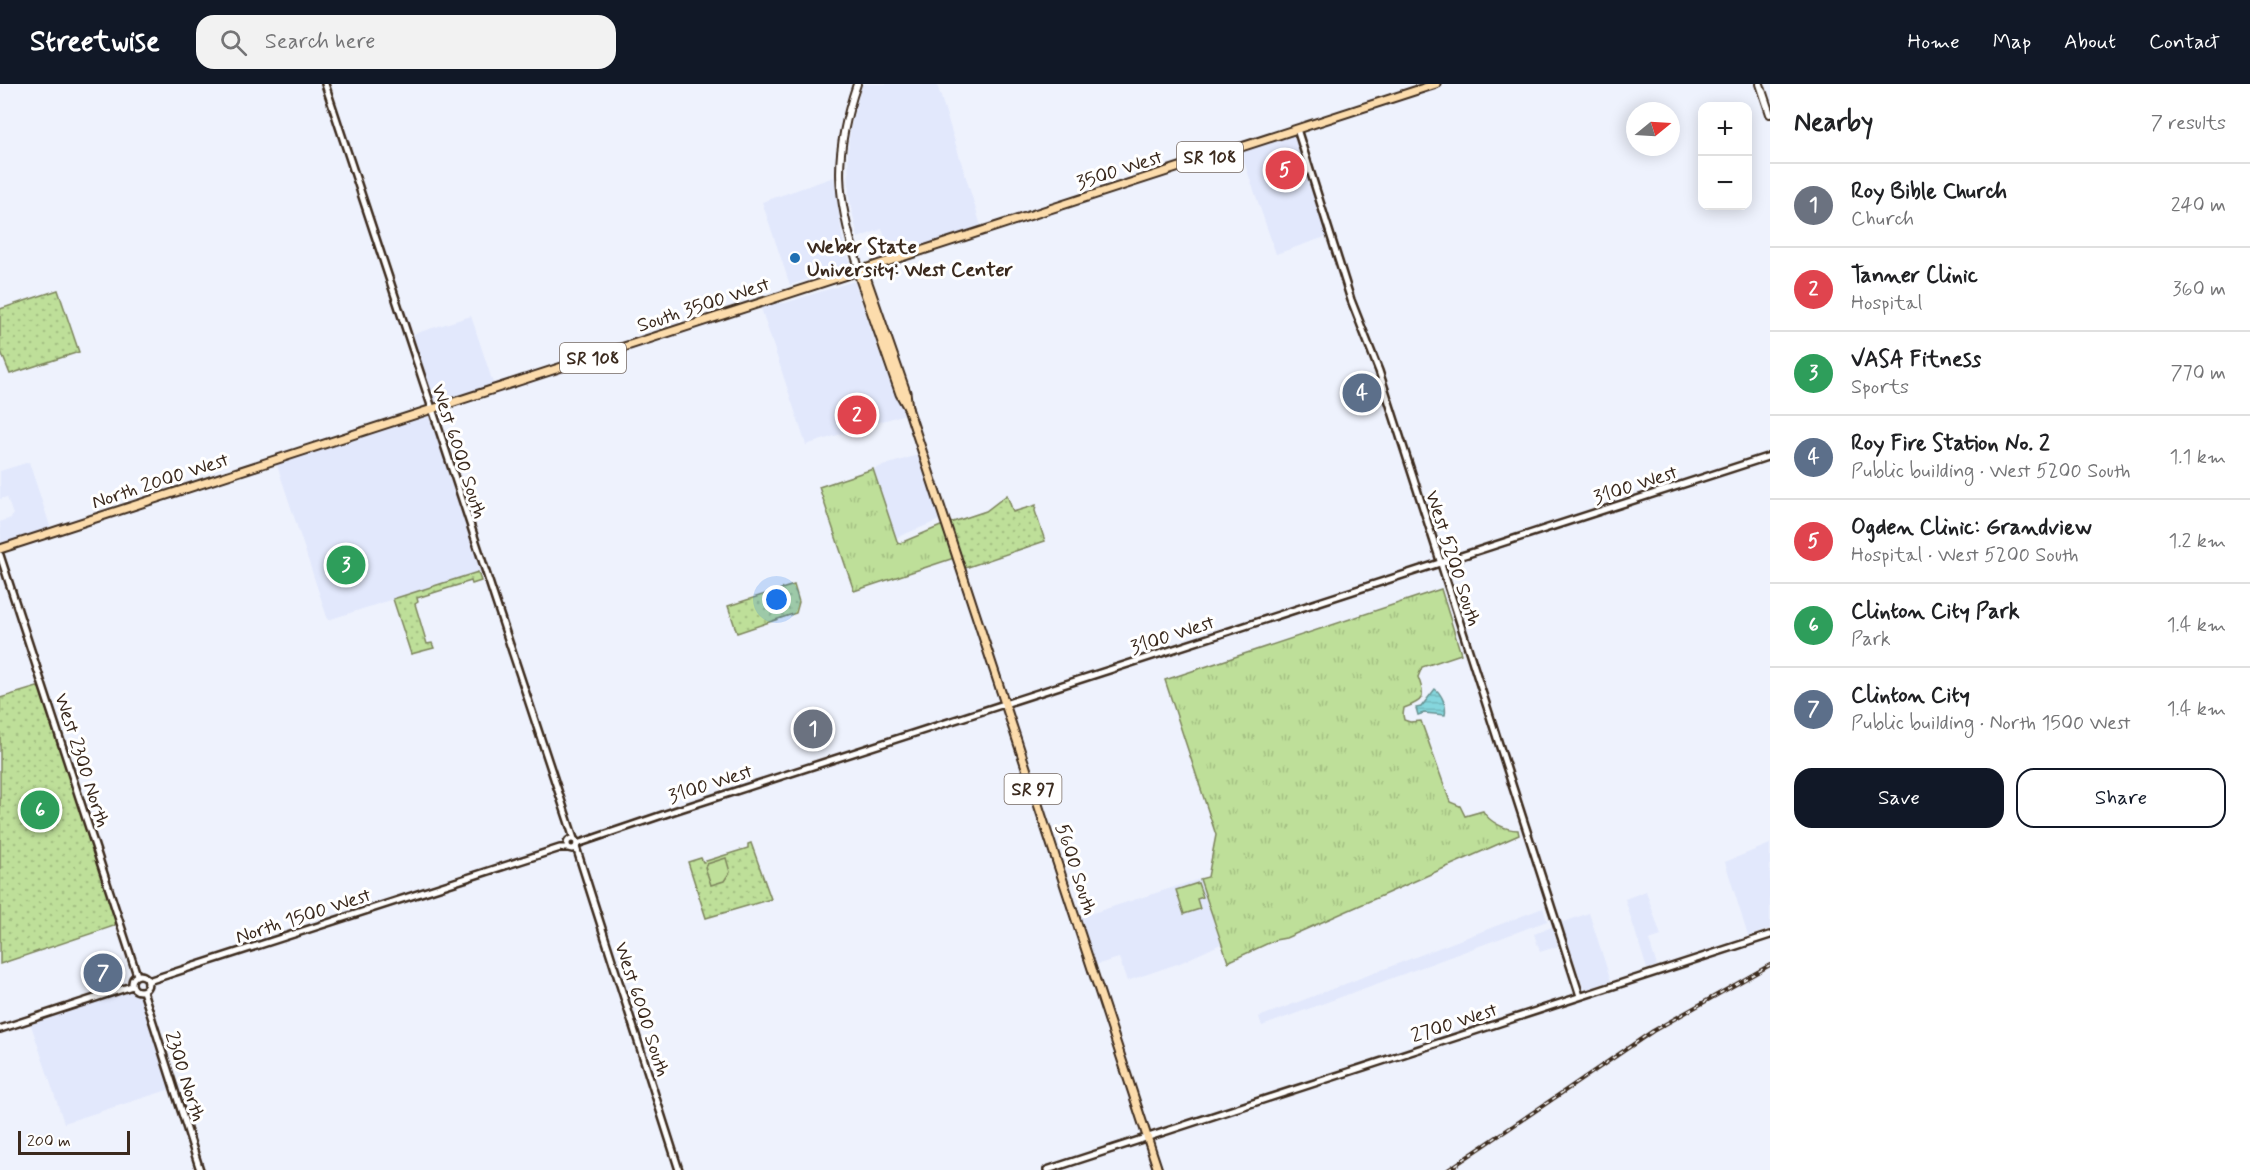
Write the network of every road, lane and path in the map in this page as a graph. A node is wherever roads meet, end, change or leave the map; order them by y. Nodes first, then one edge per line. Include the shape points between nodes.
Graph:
1 (325, 84) edge
2 (857, 84) edge
3 (1436, 84) edge
4 (1760, 84) edge
5 (1770, 114) edge
6 (1297, 129) junction
7 (984, 231) joint
8 (860, 271) junction
9 (430, 409) junction
10 (330, 442) joint
11 (1770, 456) edge
12 (0, 549) edge
13 (0, 555) edge
14 (1441, 564) junction
15 (1005, 704) junction
16 (573, 844) junction
17 (468, 877) joint
18 (1770, 934) edge
19 (138, 975) junction
20 (148, 981) junction
21 (132, 986) junction
22 (143, 992) junction
23 (1580, 996) junction
24 (0, 1029) edge
25 (1147, 1138) junction
26 (200, 1170) edge
27 (679, 1170) edge
28 (1047, 1170) edge
29 (1158, 1170) edge

1 - 9 street, West 6000 South
2 - 8 main road, SR 97 via 845,125 839,175 842,210
3 - 6 main road, 3500 West / SR 108
4 - 5 main road
6 - 7 main road, 3500 West / SR 108
6 - 14 street, West 5200 South
7 - 8 main road, South 3500 West / SR 108
8 - 9 main road, South 3500 West / SR 108
8 - 15 main road, 5600 South / SR 97 via 866,278 906,392
9 - 10 main road, South 3500 West / SR 108
9 - 16 street, West 6000 South
10 - 12 main road, North 2000 West / SR 108
11 - 14 street, 3100 West
13 - 19 street, West 2300 North
14 - 15 street, 3100 West
14 - 23 street, West 5200 South
15 - 16 street, 3100 West
15 - 25 main road, 5600 South / SR 97
16 - 17 street, 3100 West
16 - 27 street, West 6000 South
17 - 20 street, North 1500 West
18 - 23 street, 2700 West
19 - 20 street
19 - 21 street
20 - 22 street
21 - 22 street
21 - 24 street
22 - 26 street, 2300 North
23 - 25 street, 2700 West
25 - 28 street, 2700 West
25 - 29 main road, 5600 South / SR 97

